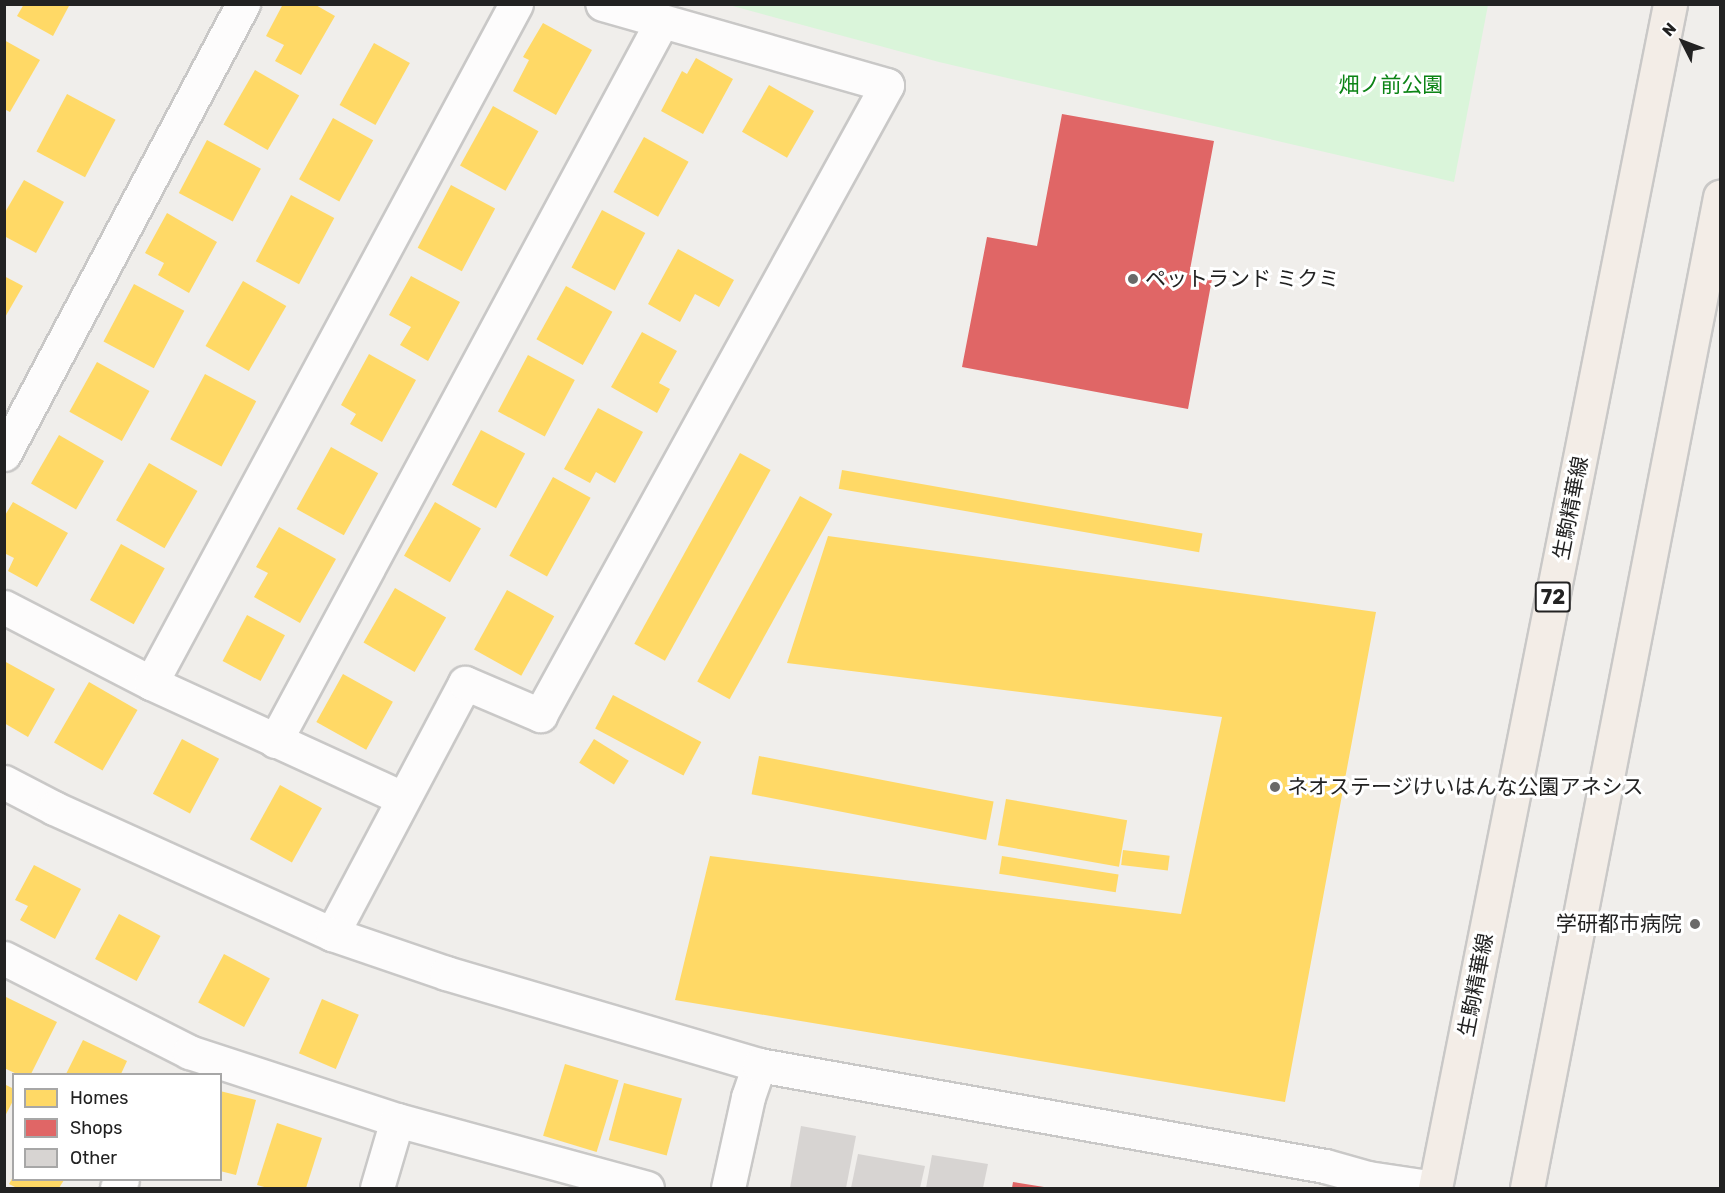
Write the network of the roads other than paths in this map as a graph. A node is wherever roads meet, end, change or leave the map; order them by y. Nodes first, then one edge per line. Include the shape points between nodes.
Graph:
1 (243, 4) edge
2 (516, 4) edge
3 (602, 4) edge
4 (1670, 4) edge
5 (662, 21) junction
6 (1720, 197) edge
7 (4, 454) edge
8 (4, 607) edge
9 (151, 682) junction
10 (275, 741) junction
11 (4, 782) edge
12 (402, 798) junction
13 (332, 934) junction
14 (4, 958) edge
15 (183, 1063) edge
16 (759, 1065) junction
17 (221, 1073) edge
18 (222, 1073) edge
19 (397, 1120) junction
20 (376, 1188) edge
21 (647, 1188) edge
22 (728, 1188) edge
23 (1435, 1188) edge
24 (1527, 1188) edge

1 - 7 street
2 - 9 street
3 - 5 street
4 - 23 main road, 生駒精華線 / 72
5 - 10 street
5 - 12 street via 887,85 540,715 465,683
6 - 24 main road
8 - 9 street
9 - 10 street
10 - 12 street
11 - 13 street
12 - 13 street
13 - 16 street via 446,973
14 - 15 street
15 - 17 street
16 - 22 street via 747,1097
16 - 23 street
18 - 19 street
19 - 20 street
19 - 21 street

